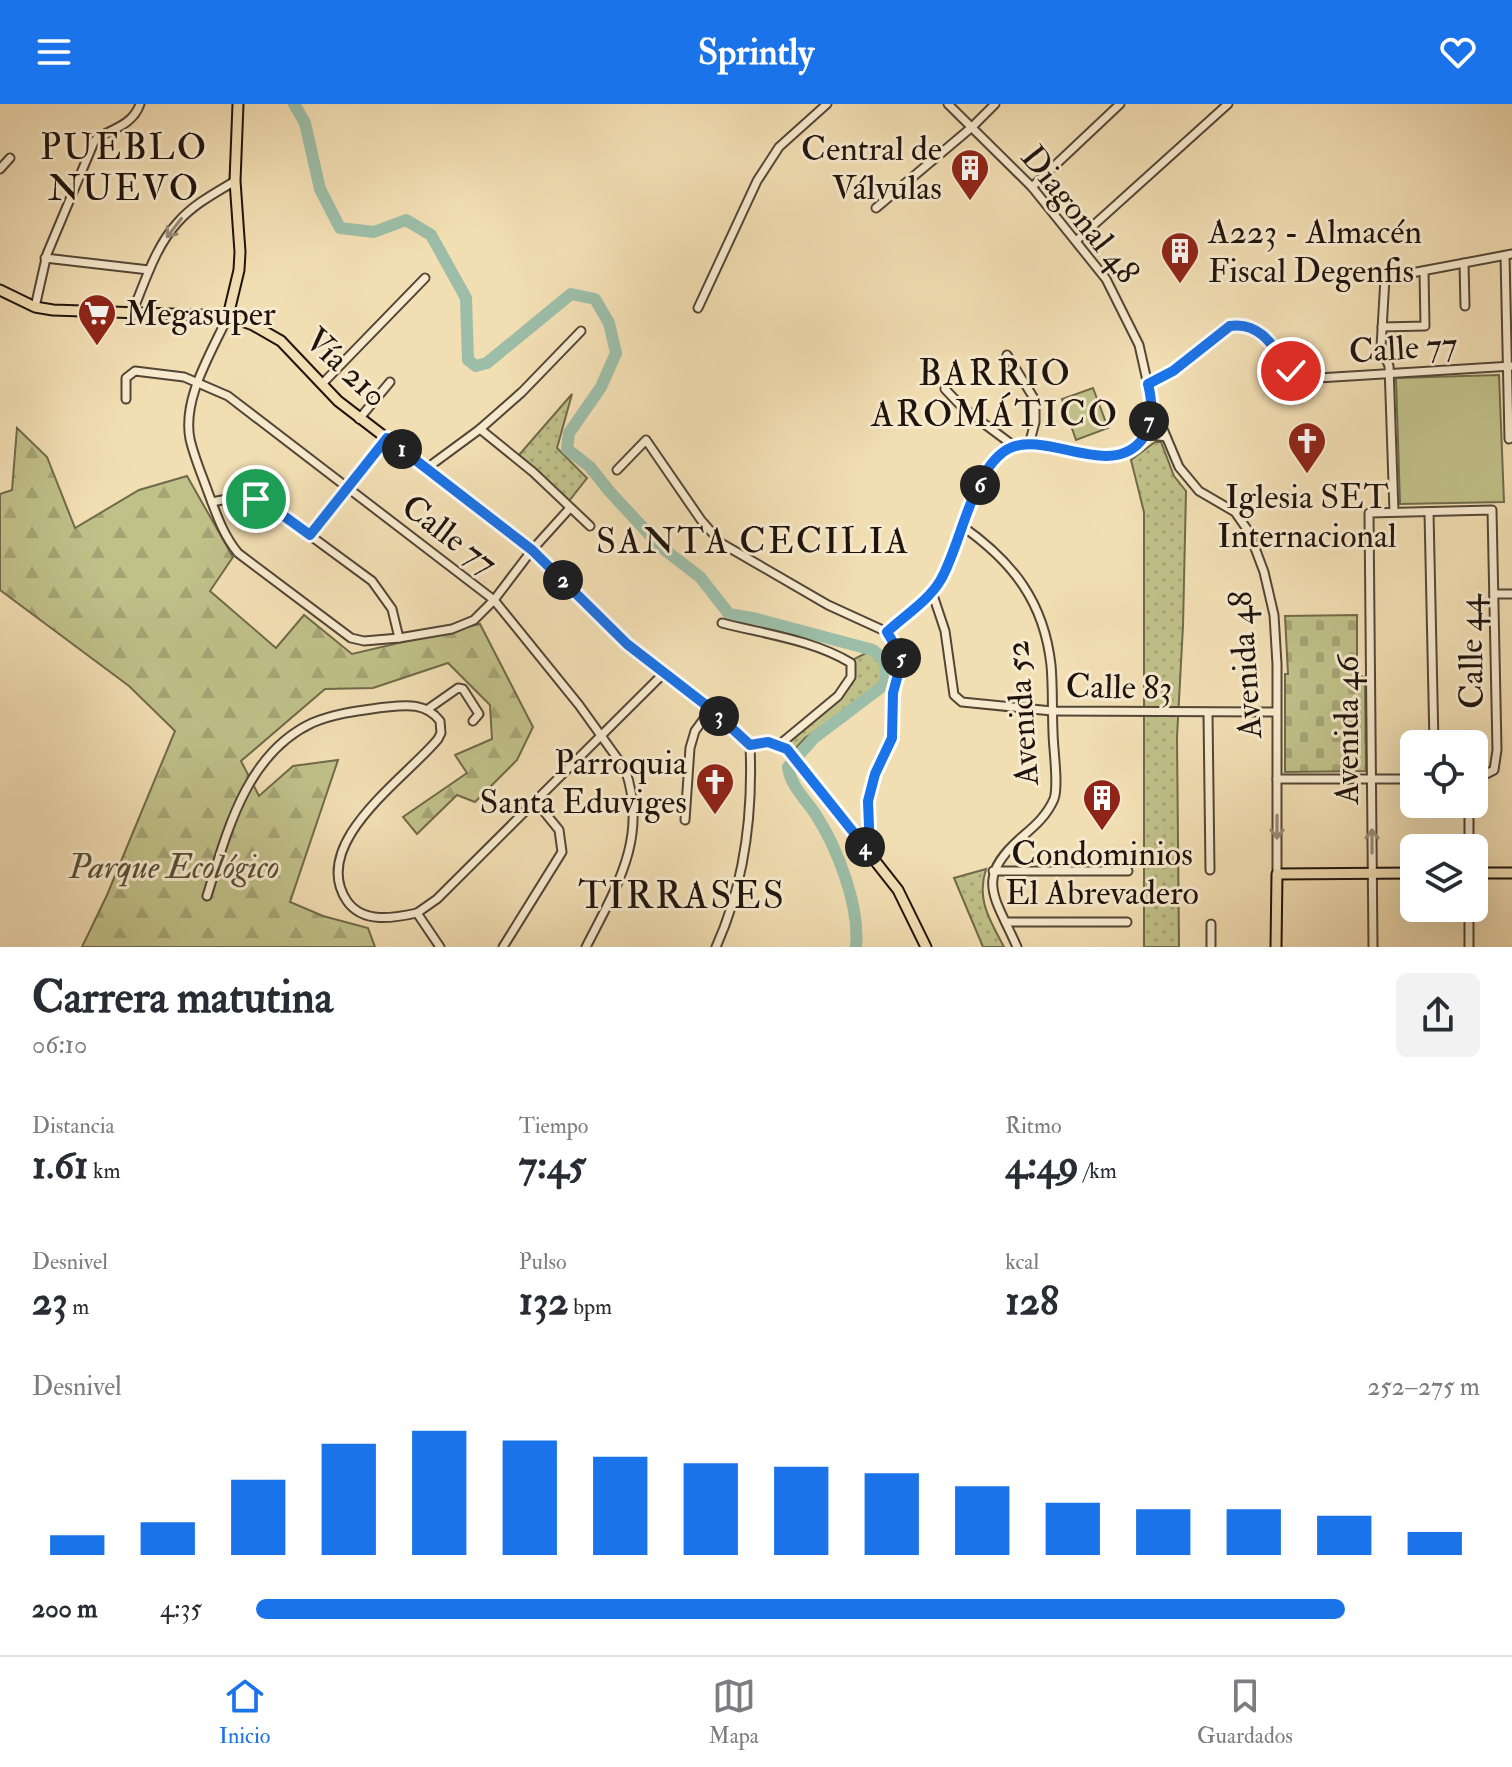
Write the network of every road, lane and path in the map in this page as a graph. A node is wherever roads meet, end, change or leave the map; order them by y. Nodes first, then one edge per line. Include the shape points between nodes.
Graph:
1 (140, 104) edge
2 (238, 104) edge
3 (827, 104) edge
4 (948, 104) edge
5 (995, 104) edge
6 (1120, 104) edge
7 (1228, 104) edge
8 (972, 127) junction
9 (10, 158) dead end
10 (0, 169) edge
11 (235, 181) junction
12 (1032, 187) junction
13 (876, 208) dead end
14 (1076, 241) junction
15 (1508, 255) edge
16 (45, 258) junction
17 (1464, 263) junction
18 (149, 270) junction
19 (1424, 271) junction
20 (425, 278) dead end
21 (1509, 287) edge
22 (1, 292) edge
23 (1465, 306) dead end
24 (35, 307) junction
25 (698, 308) dead end
26 (132, 313) junction
27 (228, 316) junction
28 (1510, 326) edge
29 (1382, 327) junction
30 (581, 331) dead end
31 (1007, 355) dead end
32 (1510, 366) edge
33 (1389, 372) junction
34 (199, 382) junction
35 (390, 382) dead end
36 (322, 384) junction
37 (1148, 384) junction
38 (945, 389) dead end
39 (126, 399) dead end
40 (1152, 403) junction
41 (359, 419) junction
42 (1159, 419) junction
43 (480, 429) junction
44 (1146, 434) junction
45 (1166, 437) junction
46 (387, 438) junction
47 (1509, 439) dead end
48 (1029, 445) junction
49 (1014, 446) junction
50 (427, 468) junction
51 (617, 470) dead end
52 (346, 488) junction
53 (212, 502) junction
54 (570, 508) junction
55 (1394, 512) junction
56 (1429, 512) junction
57 (590, 526) dead end
58 (962, 526) junction
59 (310, 535) junction
60 (532, 550) junction
61 (932, 592) junction
62 (1494, 594) junction
63 (1512, 594) edge
64 (494, 600) junction
65 (722, 623) dead end
66 (887, 632) junction
67 (399, 638) junction
68 (664, 673) junction
69 (428, 709) junction
70 (711, 709) junction
71 (1052, 711) junction
72 (1276, 712) junction
73 (1208, 713) junction
74 (473, 721) dead end
75 (1434, 730) edge
76 (600, 735) junction
77 (750, 745) junction
78 (783, 747) junction
79 (1488, 773) edge
80 (1372, 778) junction
81 (1277, 779) junction
82 (1400, 779) edge
83 (537, 803) junction
84 (685, 820) dead end
85 (870, 853) junction
86 (1210, 870) dead end
87 (993, 871) junction
88 (1128, 871) dead end
89 (1372, 873) junction
90 (1400, 873) edge
91 (1488, 873) edge
92 (1512, 873) edge
93 (1277, 874) junction
94 (207, 896) dead end
95 (417, 913) junction
96 (1006, 922) junction
97 (1127, 922) dead end
98 (1469, 922) edge
99 (1211, 924) dead end
100 (440, 947) edge
101 (503, 947) edge
102 (586, 947) edge
103 (716, 947) edge
104 (926, 947) edge
105 (1017, 947) edge
106 (1211, 947) edge
107 (1276, 947) edge
108 (1373, 947) edge
109 (1469, 947) edge

1 - 16 street via 131,120 94,142
2 - 11 main road
3 - 25 street via 779,147 757,181
4 - 8 street, Diagonal 48
5 - 8 street
6 - 12 street
7 - 14 street
8 - 12 street, Diagonal 48
8 - 13 street
9 - 10 street
11 -> 18 street via 176,223
11 - 27 main road via 239,261
12 - 14 street, Diagonal 48
14 - 37 street, Diagonal 48 via 1125,313
15 - 17 street
15 - 21 street
16 - 18 street
16 - 24 street
17 - 19 street
17 - 23 street
18 - 26 street
19 - 29 street via 1385,278
19 - 29 street via 1425,326
20 - 36 street
21 - 28 street
22 - 24 main road, Vía 210
24 - 26 main road, Vía 210
26 - 27 main road, Vía 210
27 - 34 street
27 - 36 main road, Vía 210 via 281,341
28 - 32 street
29 - 33 street via 1381,347
30 - 43 street
31 - 48 street via 1035,400
32 - 33 street, Calle 77
32 - 47 street
33 - 37 street, Calle 77 via 1302,379 1262,333 1241,324 1230,326
33 - 55 street
34 - 39 street, Calle 77 via 135,371 126,378
34 - 52 street, Calle 77 via 237,402
34 - 53 street via 190,410 190,438
35 - 41 street
36 - 41 main road, Vía 210
37 - 40 street, Diagonal 48
38 - 49 street
40 - 42 street, Diagonal 48
40 - 44 street
41 - 46 main road, Vía 210
42 - 44 street
42 - 45 street, Avenida 48
43 - 50 street
43 - 54 street
44 - 45 street
44 - 48 street via 1129,451 1113,456
45 - 72 street, Avenida 48 via 1189,481 1229,507 1249,532 1274,615
46 - 50 main road, Vía 210
46 - 52 street
48 - 49 street
49 - 58 street via 990,467
50 - 60 main road, Vía 210
51 - 66 street via 646,440 721,543 828,605
52 - 59 street
52 - 64 street, Calle 77
53 - 59 street via 256,499
53 - 67 street via 238,553 330,625 357,640
54 - 57 street
54 - 60 street
55 - 56 street
55 - 80 street, Avenida 46 via 1369,513
56 - 62 street, Calle 44 via 1492,510
56 - 75 street
58 - 61 street
58 - 71 street, Avenida 52 via 1016,573 1038,611 1051,666
59 - 67 street via 380,588
60 - 64 street
60 - 68 main road, Vía 210 via 627,644
61 - 66 street
61 - 71 street, Calle 83 via 945,631 954,695 962,702
62 - 63 street
62 - 79 street, Calle 44 via 1497,760
64 - 67 street via 462,626
64 - 76 street, Calle 77
65 - 78 street via 797,642 851,663 851,677 838,696
66 - 85 street via 901,663 893,693 892,738 868,801
68 - 70 main road, Vía 210
68 - 76 street
69 - 74 street via 463,689 479,714
69 - 94 street via 405,705 338,715 284,741 250,782
69 - 95 street via 440,721 441,733 355,825 340,861 342,889 352,906 385,919
70 - 77 main road, Vía 210
70 - 84 street via 690,748
71 - 73 street, Calle 83
71 - 87 street, Avenida 52 via 1055,796 1043,818 1002,854
72 - 73 street, Calle 83
72 - 81 street, Avenida 48
73 - 86 street
76 - 83 street
76 - 102 street, Calle 77 via 625,769 631,787 633,839
77 - 78 main road via 768,742
77 - 103 street via 750,803 741,868
78 - 85 main road
80 - 81 street
80 - 82 street
89 -> 80 street, Avenida 46
81 -> 93 street, Avenida 48
83 - 95 street
83 - 101 street via 559,830 562,852
85 - 104 main road via 898,890
87 - 88 street
87 - 96 street via 997,904
89 - 90 main road
89 - 93 main road
89 - 108 street, Avenida 46
91 - 92 main road
93 - 107 main road, Avenida 48
95 - 100 street
96 - 97 street
96 - 105 street
98 - 109 street
99 - 106 street

